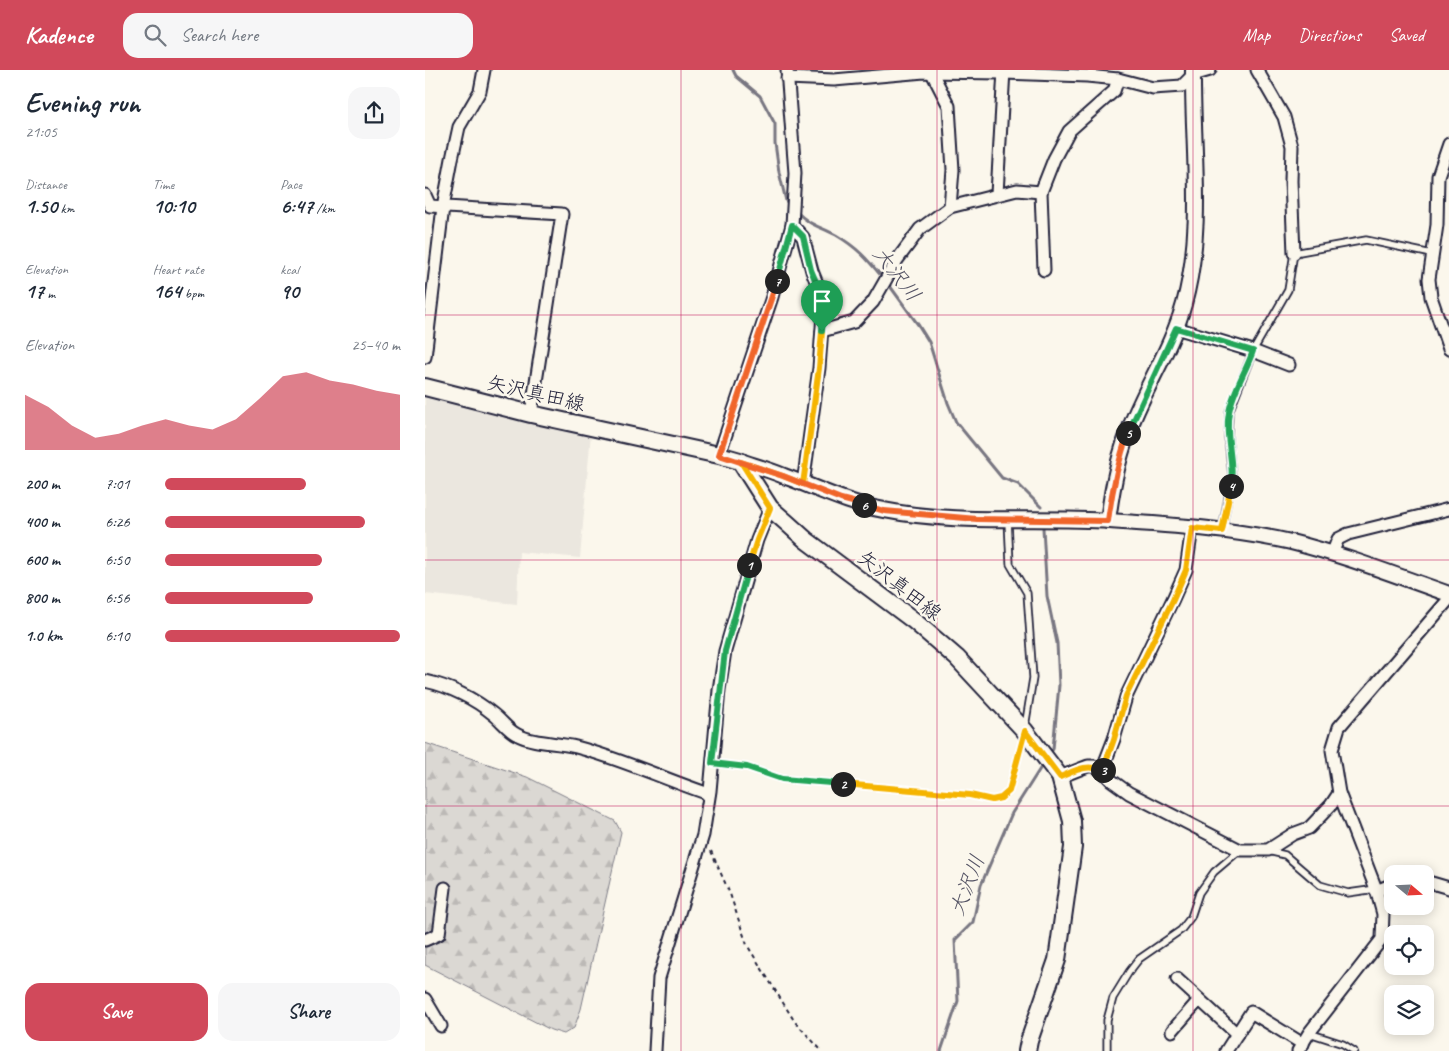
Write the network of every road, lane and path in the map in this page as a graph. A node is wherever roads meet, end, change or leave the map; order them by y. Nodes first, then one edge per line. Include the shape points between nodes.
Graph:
1 (484, 70) edge
2 (1210, 70) edge
3 (1257, 70) edge
4 (927, 71) edge
5 (1004, 72) edge
6 (1087, 73) edge
7 (1193, 73) edge
8 (787, 74) edge
9 (1123, 76) edge
10 (1449, 144) edge
11 (1445, 167) edge
12 (1041, 192) junction
13 (997, 194) junction
14 (427, 203) edge
15 (950, 207) junction
16 (443, 208) junction
17 (792, 225) junction
18 (1294, 254) junction
19 (1432, 254) junction
20 (1044, 270) dead end
21 (1176, 328) junction
22 (822, 331) junction
23 (1449, 349) edge
24 (1253, 351) junction
25 (425, 358) edge
26 (1289, 365) dead end
27 (425, 387) edge
28 (531, 414) junction
29 (719, 455) junction
30 (741, 462) junction
31 (803, 484) junction
32 (770, 508) junction
33 (1449, 509) edge
34 (1007, 520) junction
35 (1108, 521) junction
36 (1192, 528) junction
37 (1222, 531) junction
38 (1332, 554) junction
39 (1449, 594) edge
40 (1449, 599) edge
41 (425, 682) edge
42 (1025, 731) junction
43 (712, 763) junction
44 (1103, 770) junction
45 (1060, 777) junction
46 (1339, 793) junction
47 (709, 794) junction
48 (703, 835) junction
49 (1240, 850) junction
50 (1268, 850) junction
51 (1434, 884) edge
52 (1384, 887) edge
53 (445, 888) dead end
54 (1449, 888) edge
55 (1376, 890) junction
56 (425, 940) edge
57 (1177, 980) dead end
58 (425, 998) edge
59 (1199, 1000) junction
60 (441, 1026) dead end
61 (1172, 1031) dead end
62 (1309, 1033) junction
63 (1237, 1034) junction
64 (1300, 1047) edge
65 (655, 1051) edge
66 (822, 1051) edge
67 (1027, 1051) edge
68 (1107, 1051) edge
69 (1226, 1051) edge
70 (1354, 1051) edge

1 - 16 street via 479,90 459,127
2 - 7 street
3 - 18 street via 1284,117 1293,146
4 - 5 street
4 - 8 street via 834,80
4 - 15 street via 949,106 953,170
5 - 6 street
5 - 13 street
6 - 9 street
7 - 9 street via 1183,86 1153,88
7 - 21 street via 1195,240 1191,275
8 - 17 street via 795,173
9 - 12 street via 1113,91 1069,131
10 - 11 street
11 - 19 street via 1438,176 1437,225
12 - 13 street via 1017,190
12 - 20 street
13 - 15 street
14 - 16 street
15 - 22 street via 920,229 897,260 873,302 854,322
16 - 25 street
16 - 28 street via 562,214
17 - 22 street via 803,236 811,270 824,301
17 - 29 street via 782,266
18 - 19 lane via 1366,240
18 - 24 lane via 1288,290
19 - 23 street via 1431,297
21 - 24 street
21 - 35 street via 1118,460
22 - 31 street
24 - 26 street
24 - 37 lane via 1229,412 1232,476
27 - 28 main road, 矢沢真田線
28 - 29 main road, 矢沢真田線
29 - 30 main road, 矢沢真田線
30 - 31 street
30 - 32 main road, 矢沢真田線
31 - 34 street via 884,511
32 - 42 main road, 矢沢真田線 via 957,658
32 - 43 street via 757,540 725,651
33 - 38 street via 1348,534 1338,539
34 - 35 street
34 - 42 lane via 1010,564 1027,593 1033,678
35 - 36 street
36 - 37 street
36 - 44 street via 1186,570 1126,696
37 - 38 street via 1291,542
38 - 39 street
40 - 46 street via 1339,727 1332,750
41 - 47 street via 435,683 480,704 515,734 584,749
42 - 43 path via 1009,791 992,800 970,795 782,779 747,767
42 - 45 main road, 矢沢真田線
43 - 47 street
44 - 45 street via 1088,766
44 - 49 street via 1129,793
45 - 67 main road, 矢沢真田線 via 1072,821 1073,847 1057,960
46 - 50 street via 1309,828
46 - 55 street
47 - 48 street
48 - 65 street via 659,978
48 - 66 path via 730,894 747,945 795,1022
49 - 50 street
49 - 68 lane via 1214,872 1199,893 1191,917 1181,930 1139,959 1129,972 1113,998 1107,1020
50 - 55 lane via 1285,855 1320,884 1348,893
51 - 54 street
52 - 55 street
53 - 56 street via 439,934
55 - 62 street via 1383,914 1382,939
57 - 59 street
58 - 60 street
59 - 61 street
59 - 63 street
62 - 64 street
62 - 70 lane
63 - 64 street via 1251,1012
63 - 69 street

